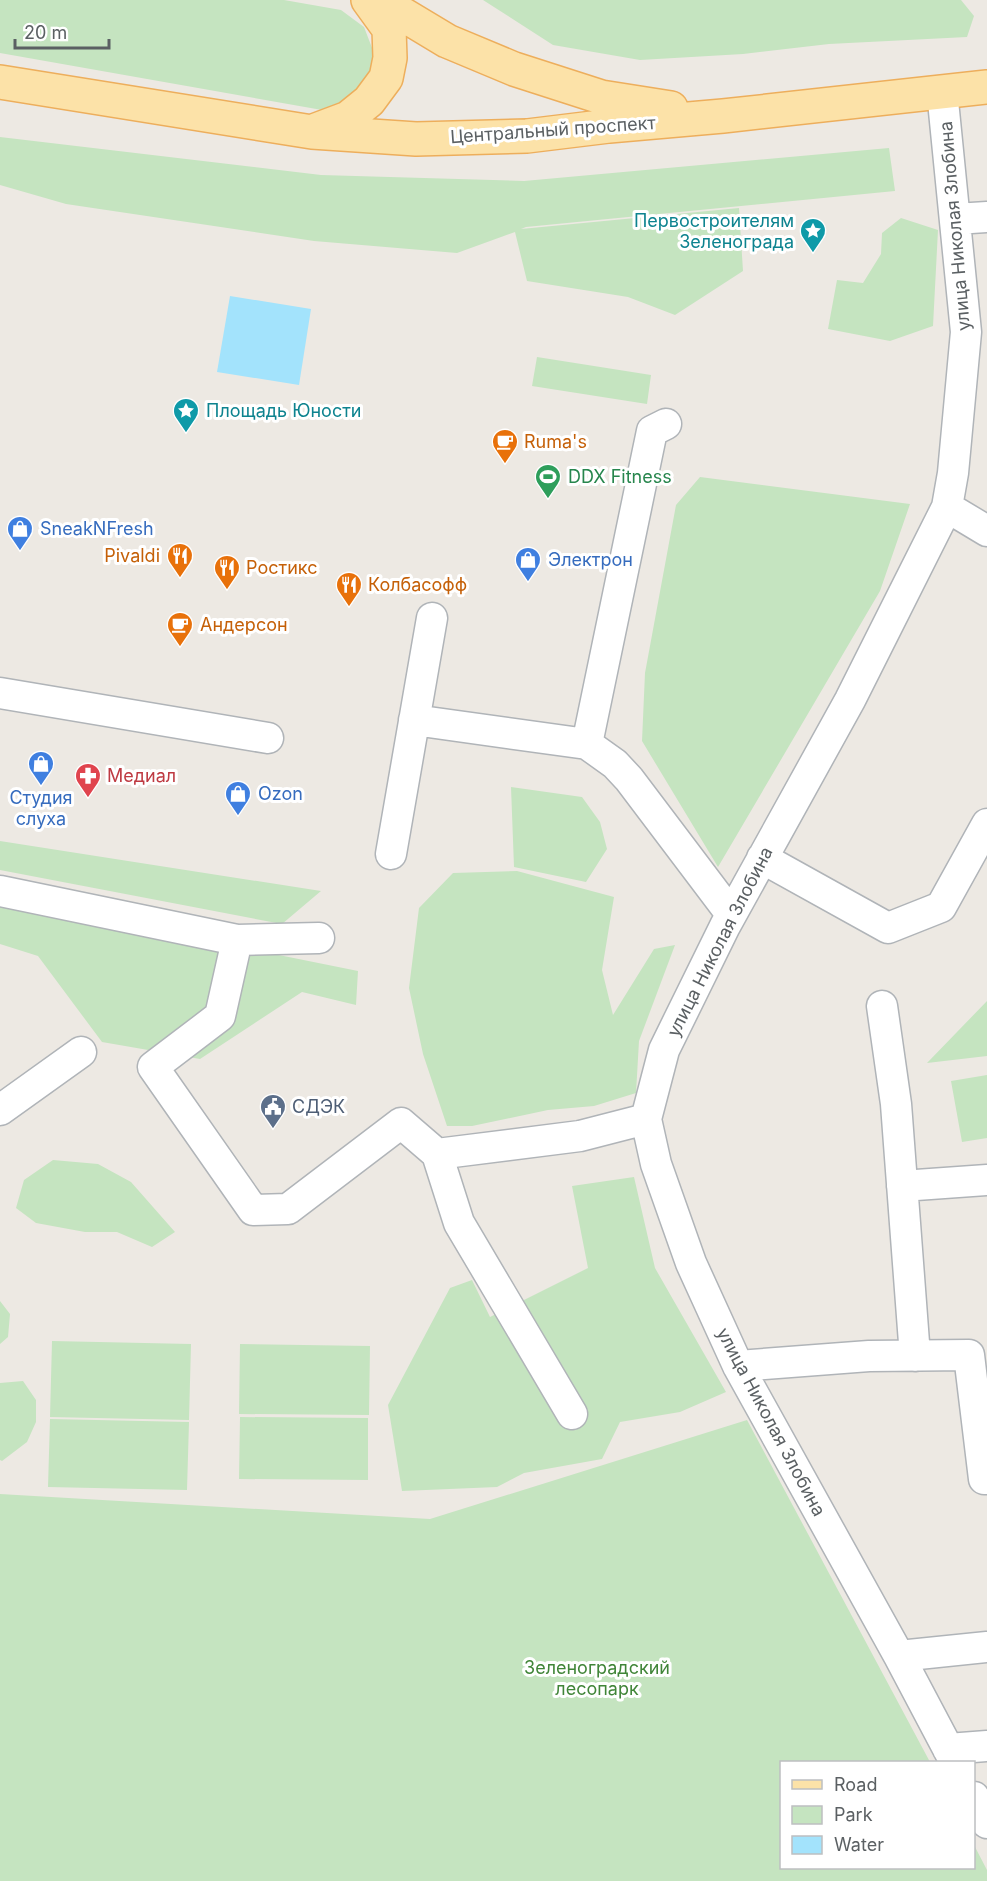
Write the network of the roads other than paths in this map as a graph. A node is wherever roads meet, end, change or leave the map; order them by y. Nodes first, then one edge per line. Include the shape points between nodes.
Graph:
1 (368, 0) edge
2 (379, 0) edge
3 (0, 82) edge
4 (987, 87) edge
5 (942, 91) junction
6 (723, 116) junction
7 (312, 132) junction
8 (987, 217) edge
9 (956, 219) junction
10 (666, 424) dead end
11 (947, 507) junction
12 (987, 531) edge
13 (432, 618) dead end
14 (0, 693) edge
15 (414, 720) junction
16 (268, 738) dead end
17 (587, 744) junction
18 (987, 824) edge
19 (391, 854) dead end
20 (762, 858) junction
21 (0, 891) edge
22 (731, 914) junction
23 (319, 938) dead end
24 (237, 940) junction
25 (882, 1006) dead end
26 (81, 1052) dead end
27 (0, 1110) edge
28 (646, 1119) junction
29 (437, 1154) junction
30 (987, 1180) edge
31 (902, 1186) junction
32 (915, 1356) junction
33 (738, 1366) junction
34 (572, 1414) dead end
35 (987, 1479) edge
36 (987, 1647) edge
37 (899, 1656) junction
38 (987, 1746) edge
39 (952, 1756) edge
40 (975, 1799) edge
41 (987, 1823) edge

1 - 7 main road via 389,29 386,78 348,118
2 - 6 main road via 447,41 514,69 601,97
3 - 7 main road, Центральный проспект
4 - 5 main road
5 - 6 main road
5 - 9 street, улица Николая Злобина
6 - 7 main road, Центральный проспект via 500,137 416,140
8 - 9 street
9 - 11 street, улица Николая Злобина via 966,332 954,472
10 - 17 street via 652,431
11 - 12 street
11 - 20 street, улица Николая Злобина via 850,700
13 - 15 street
14 - 16 street
15 - 17 street
15 - 19 street
17 - 22 street via 628,779
18 - 20 street via 941,908 888,928
20 - 22 street, улица Николая Злобина
21 - 24 street
22 - 28 street, улица Николая Злобина via 664,1050
23 - 24 street
24 - 29 street via 219,1016 153,1067 253,1210 288,1209 401,1123
25 - 31 street via 896,1104
26 - 27 street
28 - 29 street via 580,1136
28 - 33 street, улица Николая Злобина via 656,1164 691,1263
29 - 34 street via 459,1223
30 - 31 street
31 - 32 street
32 - 33 street
32 - 35 street via 969,1354
33 - 37 street, улица Николая Злобина
36 - 37 street
37 - 39 street, улица Николая Злобина
38 - 39 street
40 - 41 street

